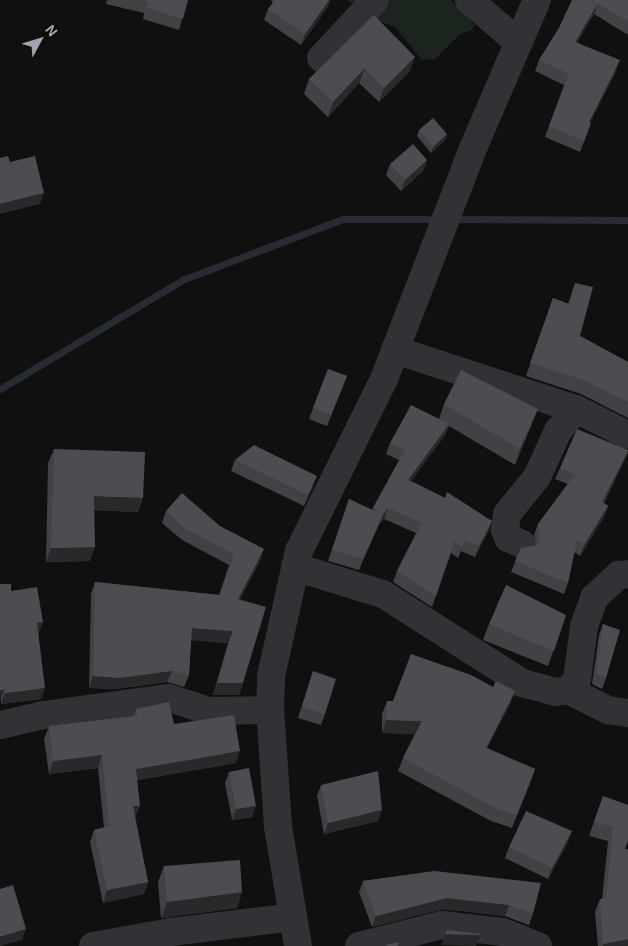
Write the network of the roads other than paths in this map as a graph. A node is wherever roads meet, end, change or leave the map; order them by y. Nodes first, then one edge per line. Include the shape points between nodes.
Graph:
1 (375, 0) edge
2 (469, 0) edge
3 (536, 0) edge
4 (518, 42) junction
5 (321, 58) dead end
6 (396, 350) junction
7 (576, 409) junction
8 (628, 435) edge
9 (522, 544) dead end
10 (295, 568) junction
11 (628, 574) edge
12 (568, 690) junction
13 (270, 710) junction
14 (628, 713) edge
15 (0, 725) edge
16 (293, 917) junction
17 (93, 946) edge
18 (298, 946) edge
19 (359, 946) edge
20 (538, 946) edge

1 - 5 street
2 - 4 street
3 - 4 street
4 - 6 street via 474,146
6 - 7 street
6 - 10 street via 299,551
7 - 8 street
7 - 9 street via 558,431 537,478 522,492 507,514 505,530 508,538
10 - 12 street via 383,594 522,683 556,692
10 - 13 street via 271,676
11 - 12 street via 620,575 594,598 584,626 577,680
12 - 14 street via 608,710
13 - 15 street via 209,710 169,698 43,715
13 - 16 street via 278,826
16 - 17 street via 171,932
16 - 18 street
19 - 20 street via 442,925 503,932

